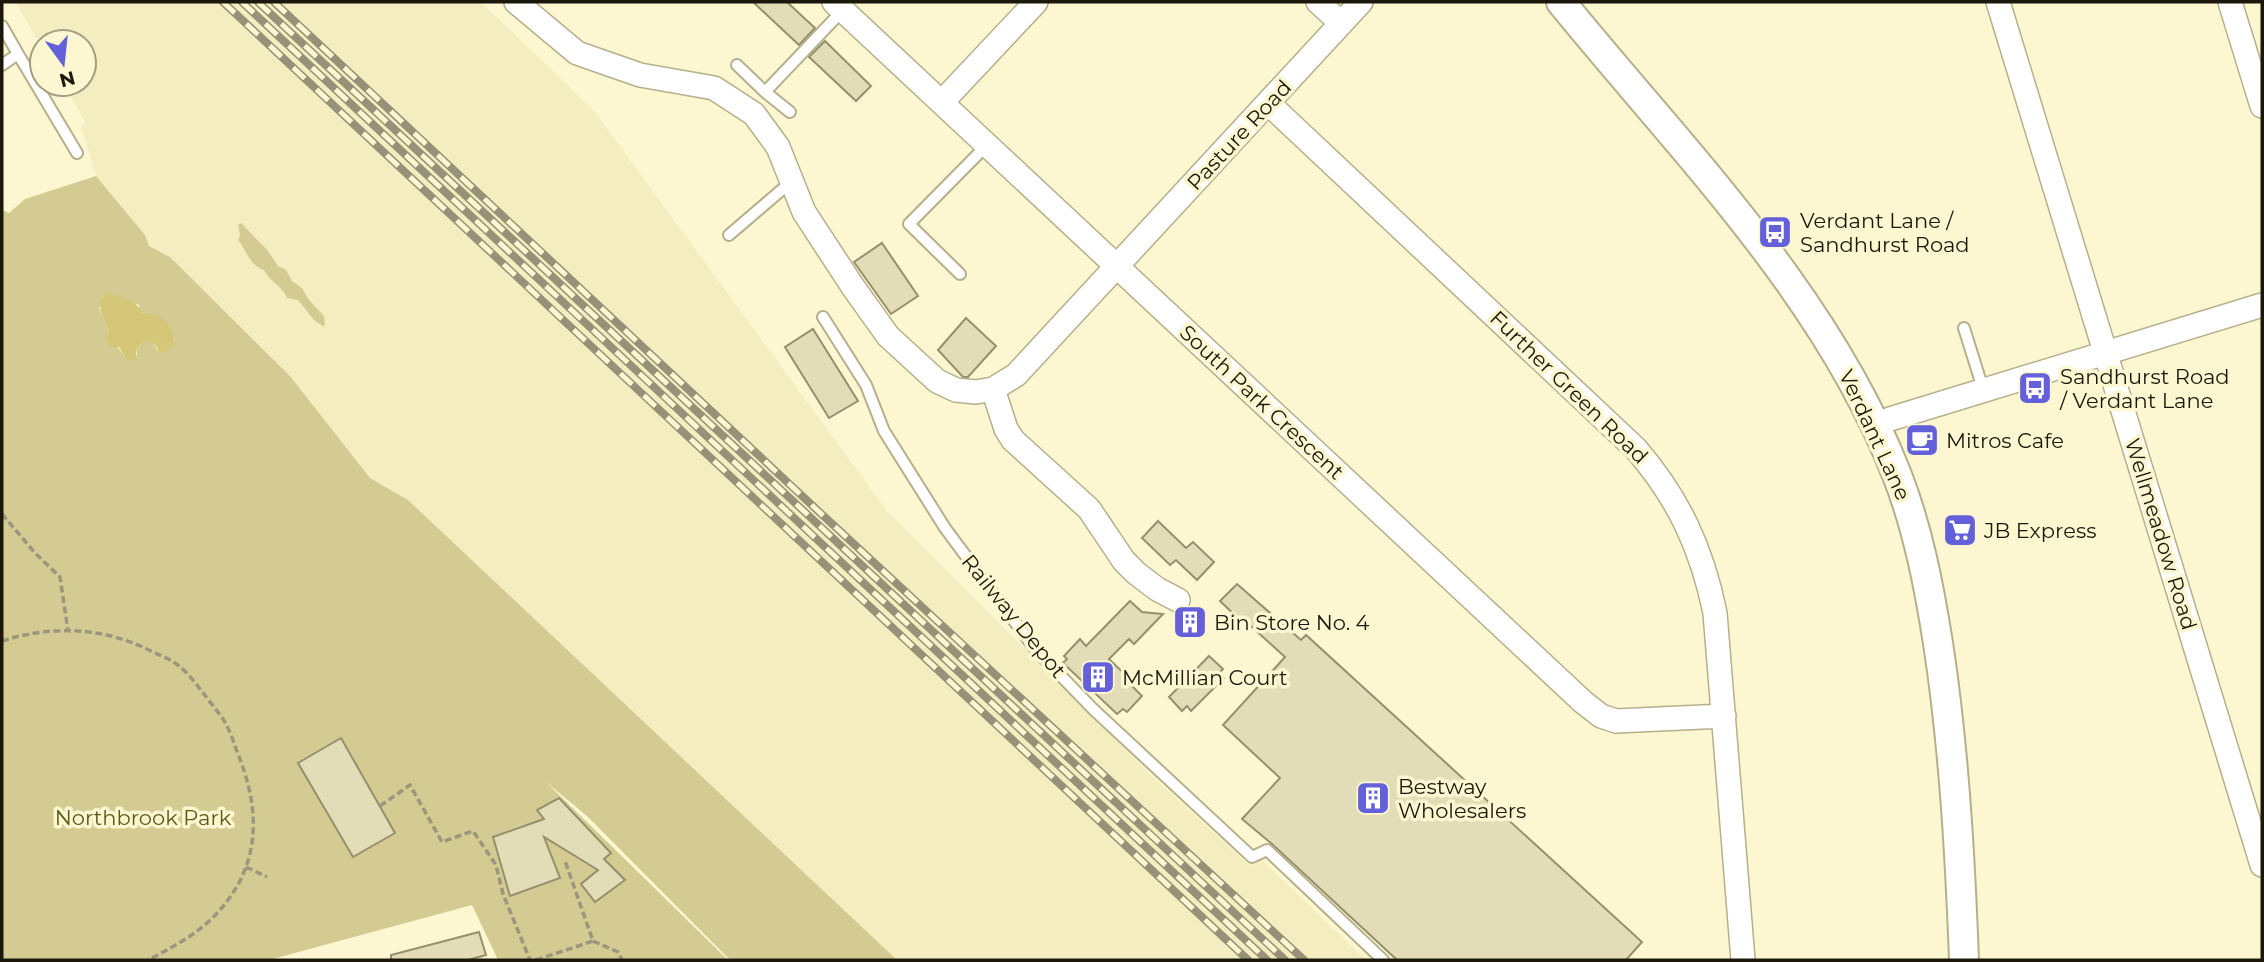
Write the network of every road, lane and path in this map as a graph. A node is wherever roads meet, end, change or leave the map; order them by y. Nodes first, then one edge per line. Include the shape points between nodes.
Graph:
1 (516, 2) edge
2 (1036, 2) edge
3 (1318, 2) edge
4 (1361, 2) edge
5 (1561, 2) edge
6 (1998, 2) edge
7 (2230, 2) edge
8 (838, 6) edge
9 (1341, 23) junction
10 (2, 26) edge
11 (18, 54) junction
12 (2, 65) edge
13 (737, 65) dead end
14 (765, 92) junction
15 (942, 102) junction
16 (1268, 103) junction
17 (2262, 106) edge
18 (790, 112) dead end
19 (987, 145) junction
20 (77, 153) dead end
21 (792, 181) junction
22 (729, 235) dead end
23 (1116, 267) junction
24 (960, 274) dead end
25 (2262, 305) edge
26 (824, 317) dead end
27 (1964, 328) dead end
28 (2105, 353) junction
29 (993, 388) junction
30 (1984, 392) junction
31 (1876, 427) junction
32 (2, 514) edge
33 (1178, 600) dead end
34 (68, 631) junction
35 (2, 641) edge
36 (1724, 716) junction
37 (380, 806) dead end
38 (565, 862) dead end
39 (2262, 864) edge
40 (246, 867) junction
41 (267, 877) dead end
42 (593, 941) junction
43 (148, 960) edge
44 (530, 960) edge
45 (536, 960) edge
46 (622, 960) edge
47 (1382, 960) edge
48 (1744, 960) edge
49 (1964, 960) edge

1 - 21 street via 577,53 640,75 714,88 754,114 778,147
2 - 15 street
3 - 9 street
4 - 9 street, Pasture Road
5 - 31 street, Verdant Lane via 1790,284 1838,356
6 - 28 street, Wellmeadow Road
7 - 17 street
8 - 14 lane
8 - 15 street, South Park Crescent
9 - 16 street, Pasture Road
10 - 11 lane
11 - 12 lane
11 - 20 lane
13 - 14 lane
14 - 18 lane
15 - 19 street, South Park Crescent
16 - 23 street, Pasture Road
16 - 36 street, Further Green Road via 1606,419 1658,475 1702,558 1715,614
19 - 23 street, South Park Crescent
19 - 24 lane via 909,224
21 - 22 lane
21 - 29 street via 804,212 888,336 937,381 956,390
23 - 29 street, Pasture Road via 1016,375
23 - 36 street, South Park Crescent via 1601,716 1634,722
25 - 28 street
26 - 47 lane, Railway Depot via 866,385 884,431 938,517 1035,649 1252,857 1266,850
27 - 30 lane
28 - 30 street
28 - 39 street, Wellmeadow Road
29 - 33 street via 1013,440 1089,509 1130,567
30 - 31 street
31 - 49 street, Verdant Lane via 1913,522 1931,599 1951,742
32 - 34 path via 60,577
34 - 35 path via 34,632
34 - 40 path via 111,634 176,663 226,724 246,774 254,814
36 - 48 street, Further Green Road
37 - 44 path via 410,785 442,842 474,831 496,865
38 - 42 path
40 - 41 path
40 - 43 path via 229,899 204,927
42 - 45 path
42 - 46 path via 618,952

